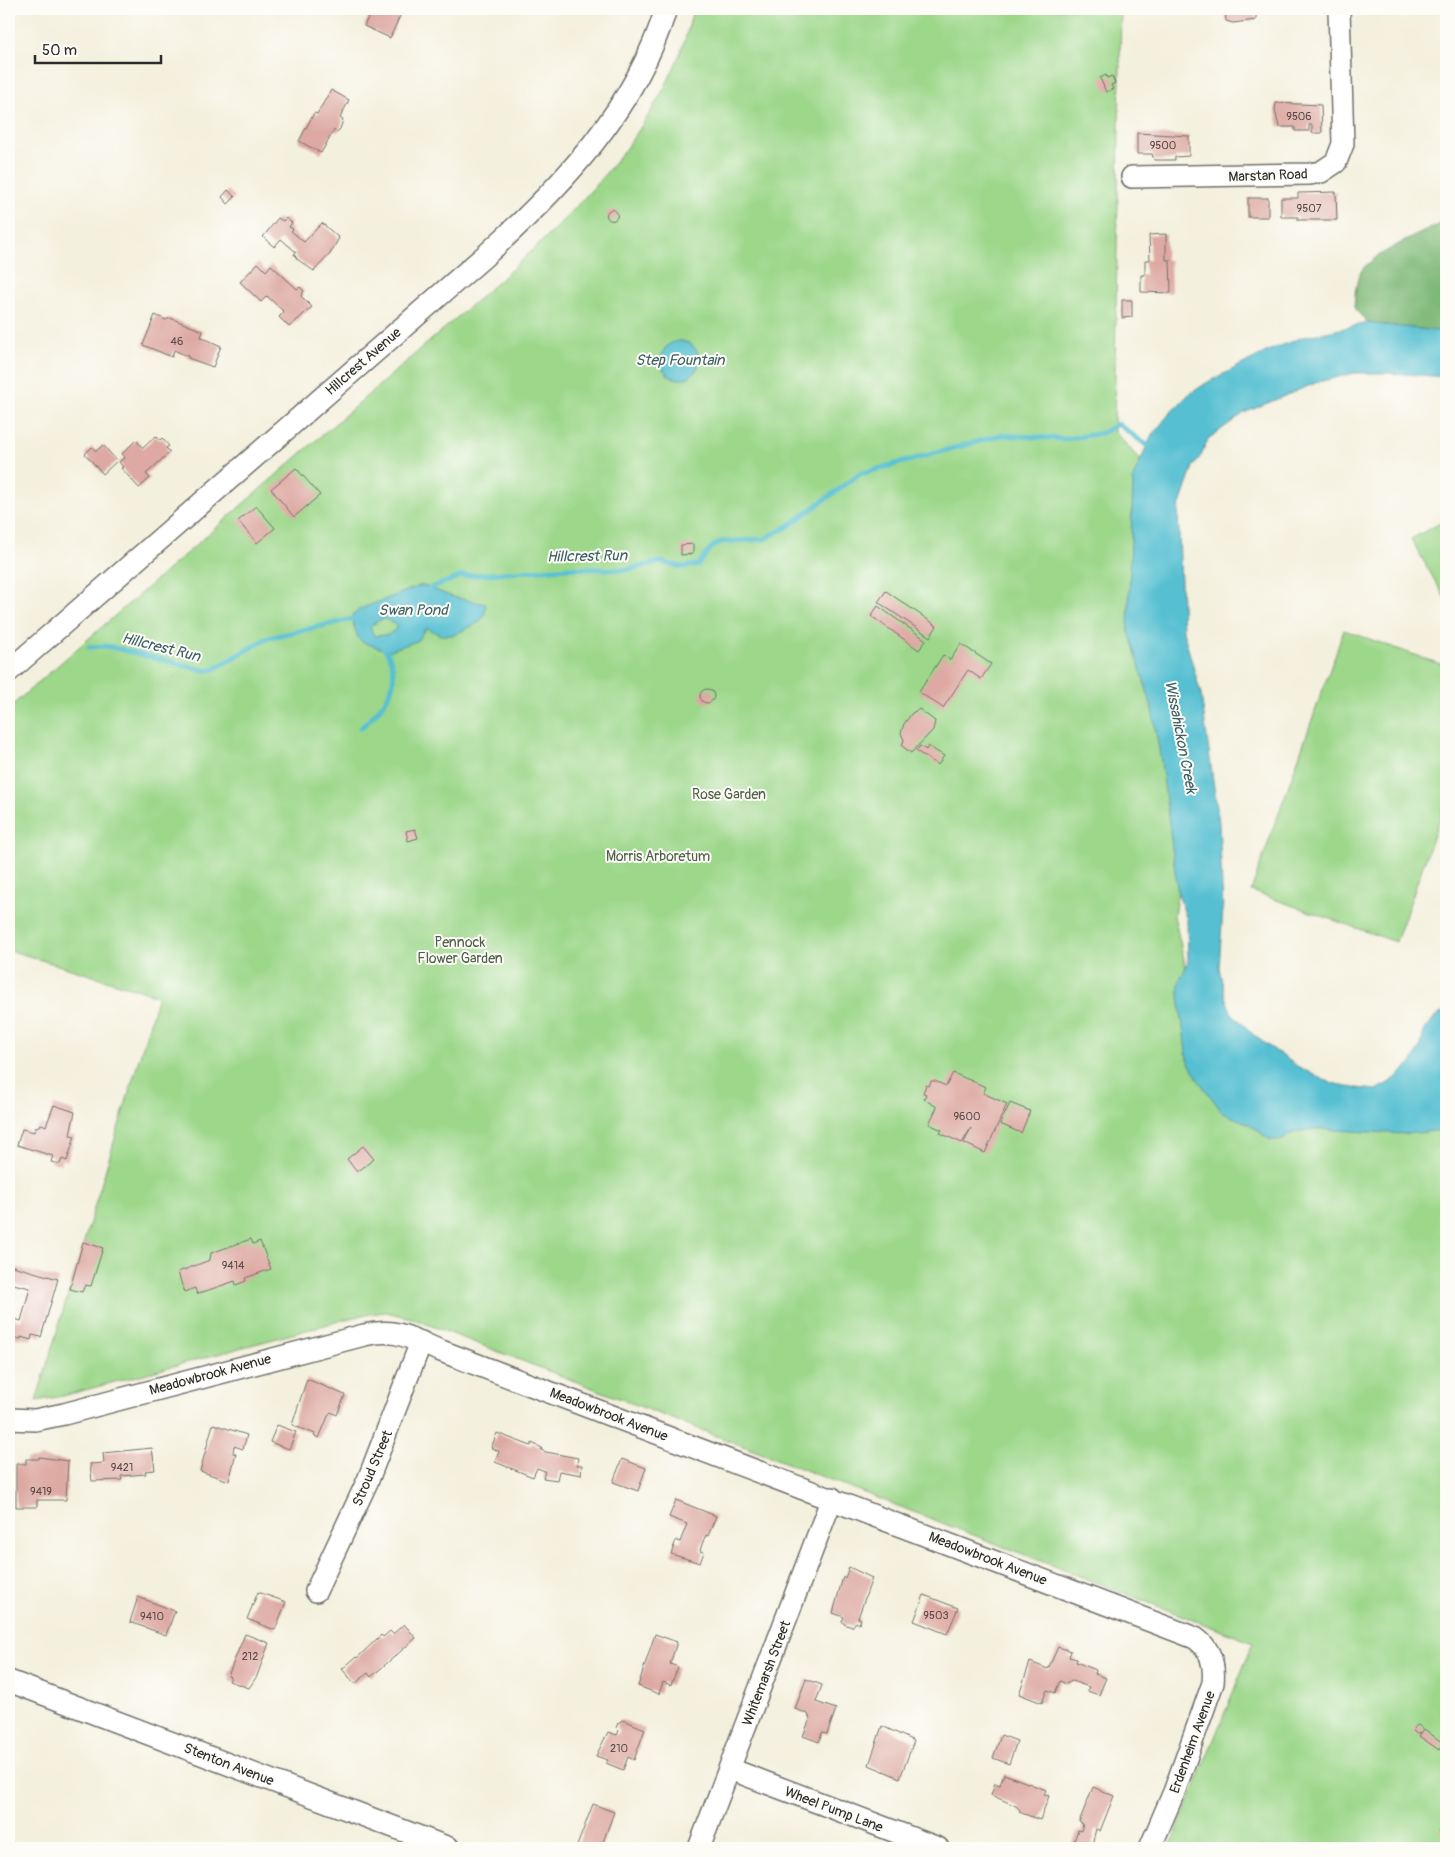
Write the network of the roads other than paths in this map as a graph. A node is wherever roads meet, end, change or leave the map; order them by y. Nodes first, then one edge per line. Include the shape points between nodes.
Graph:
1 (666, 9) edge
2 (1339, 9) edge
3 (1132, 178) dead end
4 (9, 671) edge
5 (421, 1342) junction
6 (9, 1419) edge
7 (832, 1498) junction
8 (316, 1591) dead end
9 (1195, 1638) joint
10 (9, 1681) edge
11 (730, 1769) junction
12 (449, 1848) edge
13 (699, 1848) edge
14 (938, 1848) edge
15 (1150, 1848) edge

1 - 4 street, Hillcrest Avenue via 648,56 628,91 595,142 546,199
2 - 3 street, Marstan Road via 1343,144 1336,162 1329,168 1310,174 1271,176
5 - 6 street, Meadowbrook Avenue via 400,1333 379,1332 64,1414 35,1420
5 - 7 street, Meadowbrook Avenue
5 - 8 street, Stroud Street via 368,1480
7 - 9 street, Meadowbrook Avenue
7 - 11 street, Whitemarsh Street
9 - 15 street, Erdenheim Avenue via 1209,1651 1213,1683
10 - 12 street, Stenton Avenue
11 - 13 street, Whitemarsh Street
11 - 14 street, Wheel Pump Lane

